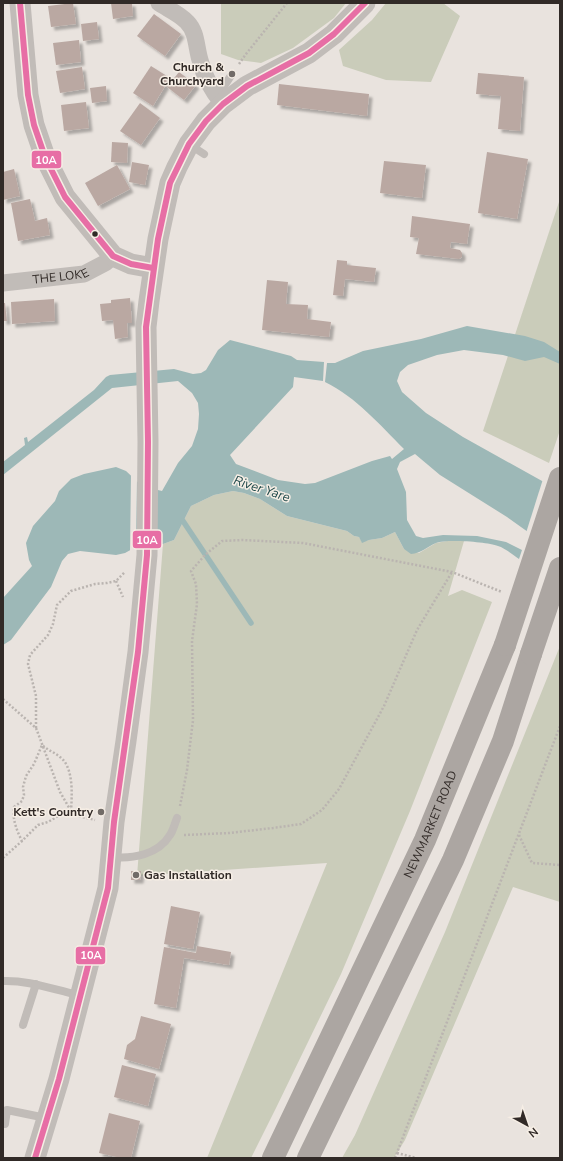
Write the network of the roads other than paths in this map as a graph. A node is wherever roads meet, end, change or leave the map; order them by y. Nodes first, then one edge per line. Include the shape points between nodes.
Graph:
1 (20, 3) edge
2 (159, 3) edge
3 (364, 3) edge
4 (232, 74) dead end
5 (220, 100) junction
6 (113, 256) junction
7 (153, 268) junction
8 (3, 283) edge
9 (560, 478) edge
10 (560, 568) edge
11 (177, 818) road end
12 (111, 857) junction
13 (3, 981) edge
14 (36, 984) junction
15 (80, 995) junction
16 (23, 1025) dead end
17 (47, 1118) junction
18 (3, 1124) edge
19 (35, 1158) edge
20 (273, 1158) edge
21 (308, 1158) edge

1 - 6 street via 28,95 34,125 45,157 65,197
2 - 5 street via 187,22 194,32 204,74
3 - 5 street via 334,34 309,53
4 - 5 lane
5 - 7 street via 206,121 197,149 177,167 170,183
6 - 7 street via 131,264
6 - 8 street, THE LOKE via 84,274
7 - 12 street via 147,335 148,529 145,576 138,652
9 - 20 highway, NEWMARKET ROAD, bridge via 505,645 424,840
10 - 21 highway, bridge via 503,741 453,860
11 - 12 lane via 171,835 162,845 143,855
12 - 15 street via 108,888
13 - 14 lane
14 - 15 lane
14 - 16 lane
15 - 17 street
17 - 18 lane via 7,1110
17 - 19 street

